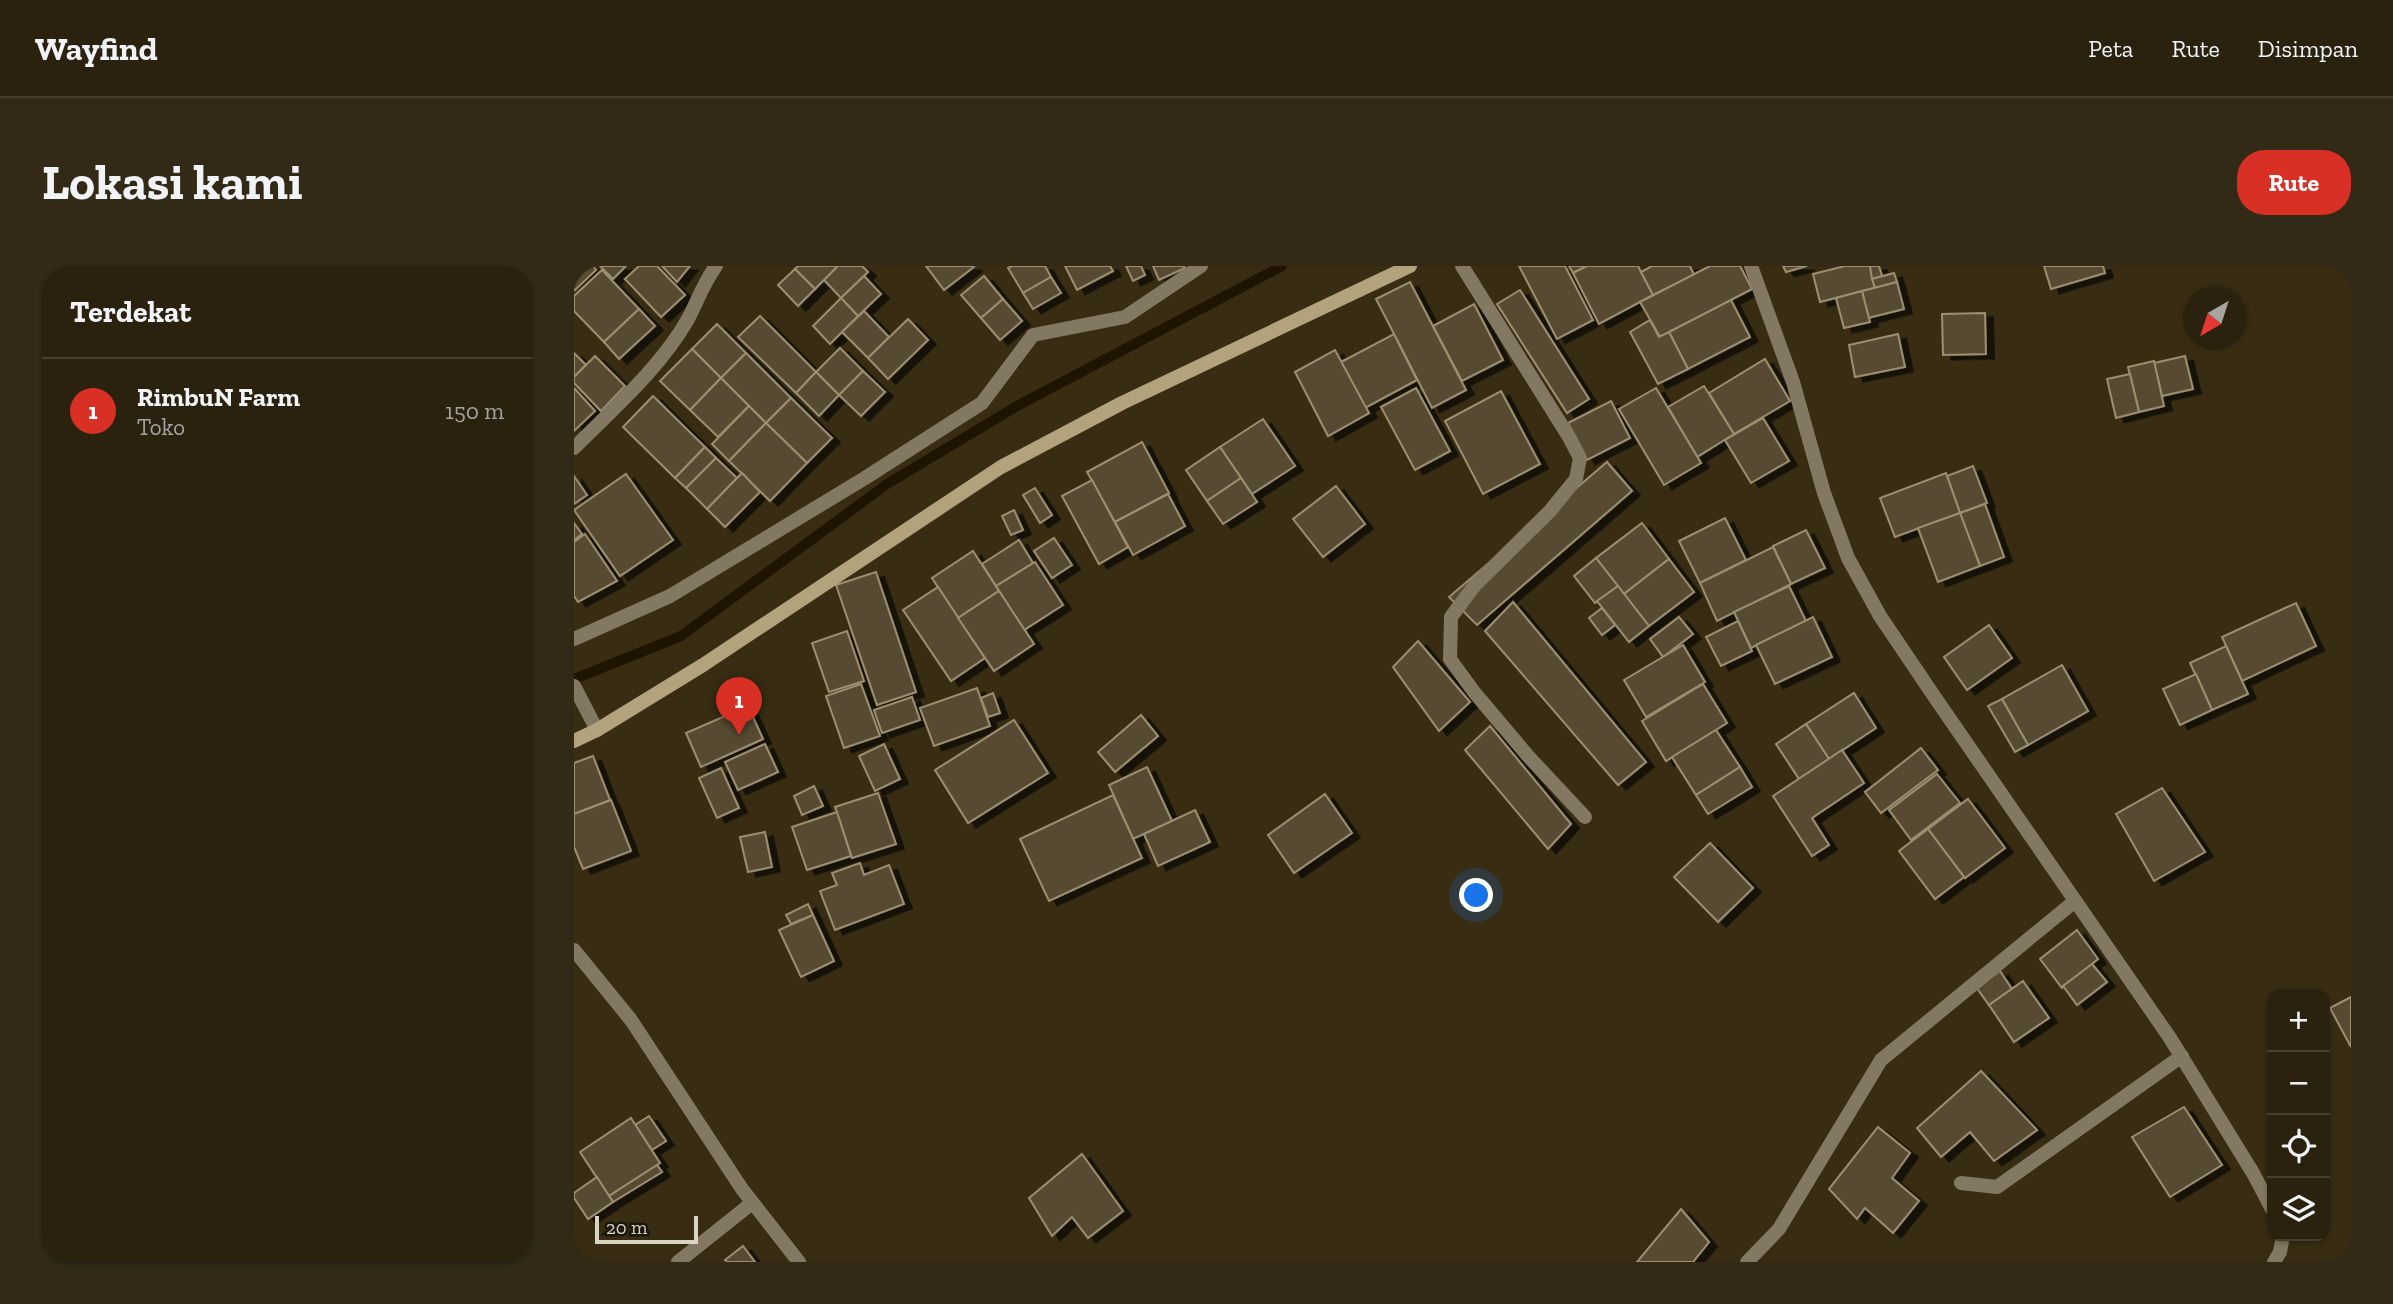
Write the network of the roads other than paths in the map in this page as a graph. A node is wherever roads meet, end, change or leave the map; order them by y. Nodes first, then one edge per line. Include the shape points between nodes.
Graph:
1 (716, 266) edge
2 (1202, 266) edge
3 (1410, 266) edge
4 (1462, 266) edge
5 (1751, 266) edge
6 (574, 449) edge
7 (574, 639) edge
8 (574, 686) edge
9 (597, 730) junction
10 (574, 741) edge
11 (1585, 817) dead end
12 (2076, 901) junction
13 (574, 950) edge
14 (2182, 1055) junction
15 (1961, 1183) dead end
16 (2267, 1199) edge
17 (752, 1203) junction
18 (2282, 1241) edge
19 (678, 1262) edge
20 (799, 1262) edge
21 (1747, 1262) edge
22 (2274, 1262) edge

1 - 6 street via 688,318 644,378
2 - 7 street via 1125,317 1033,335 982,403 670,596
3 - 9 main road via 1122,403 1000,467
4 - 11 street via 1580,458 1576,479 1559,500 1475,585 1451,617 1450,659 1510,735
5 - 12 street via 1848,558 1887,626
8 - 9 street
9 - 10 main road
12 - 14 street
12 - 21 street via 1881,1060 1779,1229
13 - 17 street via 631,1020
14 - 15 street via 1997,1187
14 - 16 street
17 - 19 street
17 - 20 street
18 - 22 street

